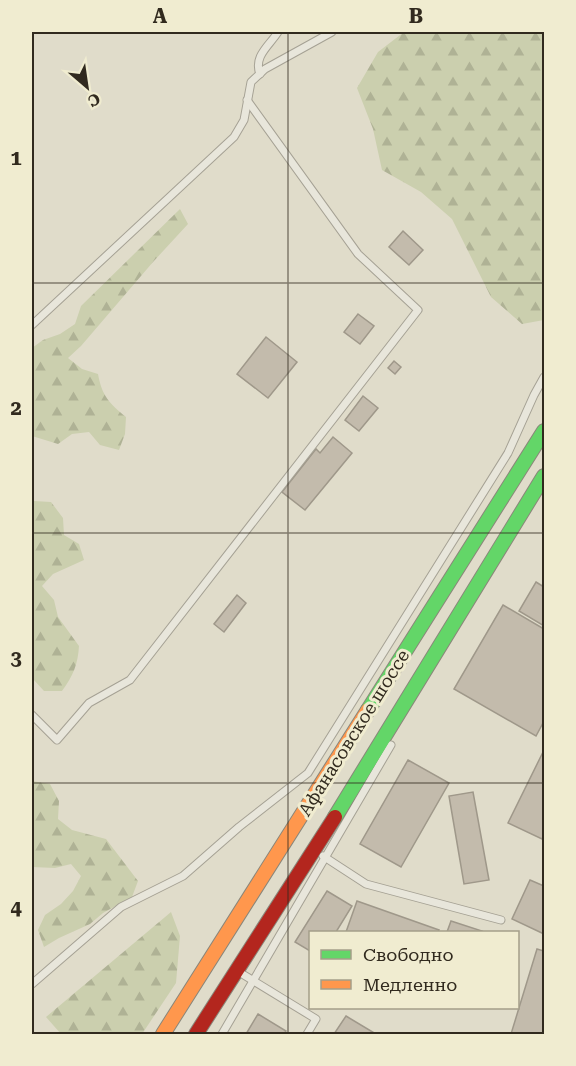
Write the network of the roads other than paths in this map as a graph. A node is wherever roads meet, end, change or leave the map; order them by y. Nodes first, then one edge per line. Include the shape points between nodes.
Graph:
1 (278, 32) edge
2 (332, 32) edge
3 (260, 74) junction
4 (247, 100) junction
5 (32, 325) edge
6 (544, 376) edge
7 (544, 431) edge
8 (544, 476) edge
9 (32, 715) edge
10 (391, 745) dead end
11 (319, 854) junction
12 (501, 920) dead end
13 (237, 971) junction
14 (253, 981) junction
15 (32, 984) edge
16 (163, 1035) edge
17 (196, 1035) edge
18 (222, 1035) edge
19 (307, 1035) edge

1 - 3 lane via 259,56
2 - 3 lane
3 - 4 lane via 251,82
4 - 5 lane via 244,120 234,137
4 - 9 lane via 358,254 418,310 130,680 89,703 57,740
6 - 15 lane via 508,453 308,773 183,876 121,907
7 - 16 main road, Афанасовское шоссе
8 - 11 main road, Афанасовское шоссе
10 - 11 lane
11 - 12 lane via 366,884
11 - 13 main road, Афанасовское шоссе
11 - 14 lane
13 - 14 lane
13 - 17 main road, Афанасовское шоссе
14 - 18 lane
14 - 19 lane via 316,1019

